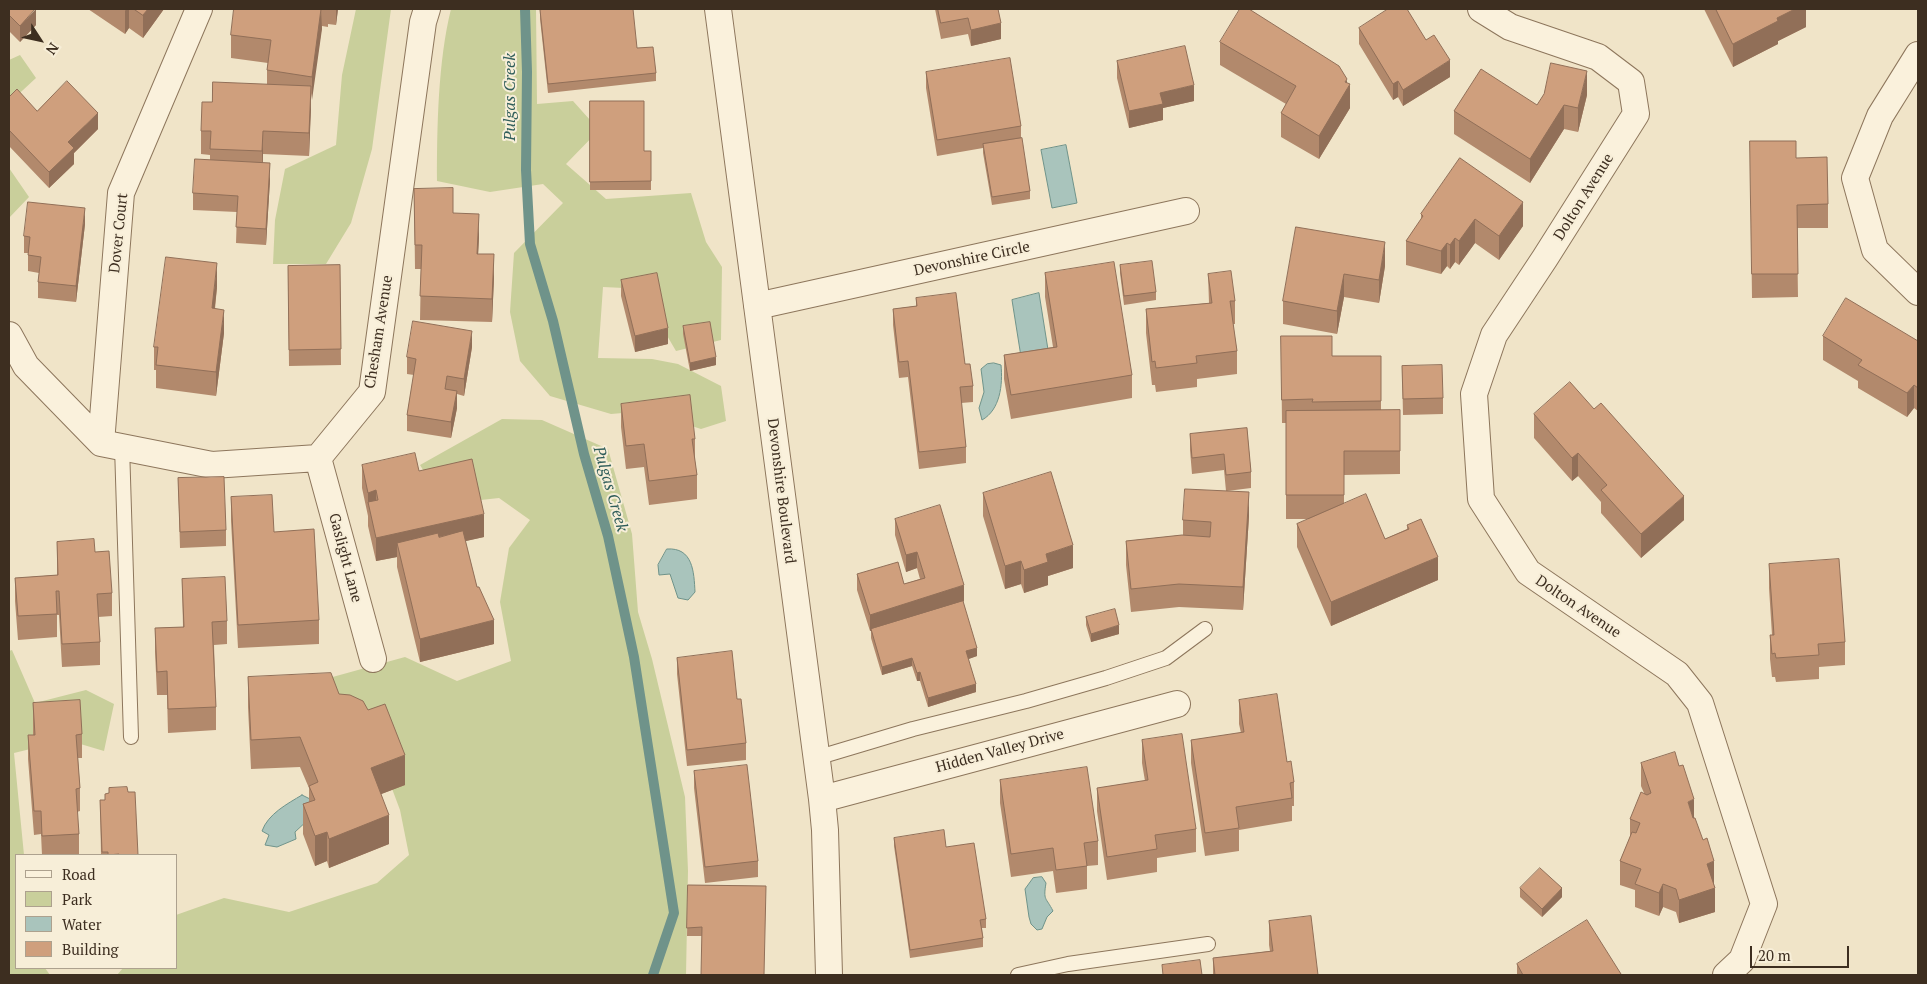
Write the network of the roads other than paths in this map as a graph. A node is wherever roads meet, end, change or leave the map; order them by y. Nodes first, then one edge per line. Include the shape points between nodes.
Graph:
1 (199, 9) edge
2 (427, 9) edge
3 (718, 9) edge
4 (1481, 9) edge
5 (1918, 55) edge
6 (1186, 211) dead end
7 (1918, 292) edge
8 (757, 306) junction
9 (9, 335) edge
10 (111, 444) junction
11 (318, 458) junction
12 (1205, 629) dead end
13 (373, 658) dead end
14 (1178, 704) dead end
15 (131, 737) dead end
16 (816, 758) junction
17 (822, 799) junction
18 (1208, 944) dead end
19 (829, 975) edge
20 (1018, 975) edge
21 (1726, 975) edge

1 - 10 street, Dover Court via 121,193
2 - 11 street, Chesham Avenue via 372,392
3 - 8 street, Devonshire Boulevard
4 - 21 street, Dolton Avenue via 1510,27 1598,57 1631,82 1636,114 1494,335 1474,394 1481,498 1528,572 1677,674 1700,703 1764,904 1742,960
5 - 7 street via 1880,116 1855,178 1875,250
6 - 8 street, Devonshire Circle
8 - 16 street, Devonshire Boulevard
9 - 10 street via 26,366
10 - 11 street via 212,465
10 - 15 lane
11 - 13 street, Gaslight Lane
12 - 16 lane via 1166,658 1044,696 912,729
14 - 17 street, Hidden Valley Drive
16 - 17 street, Devonshire Boulevard
17 - 19 street, Devonshire Boulevard
18 - 20 lane via 1068,964

